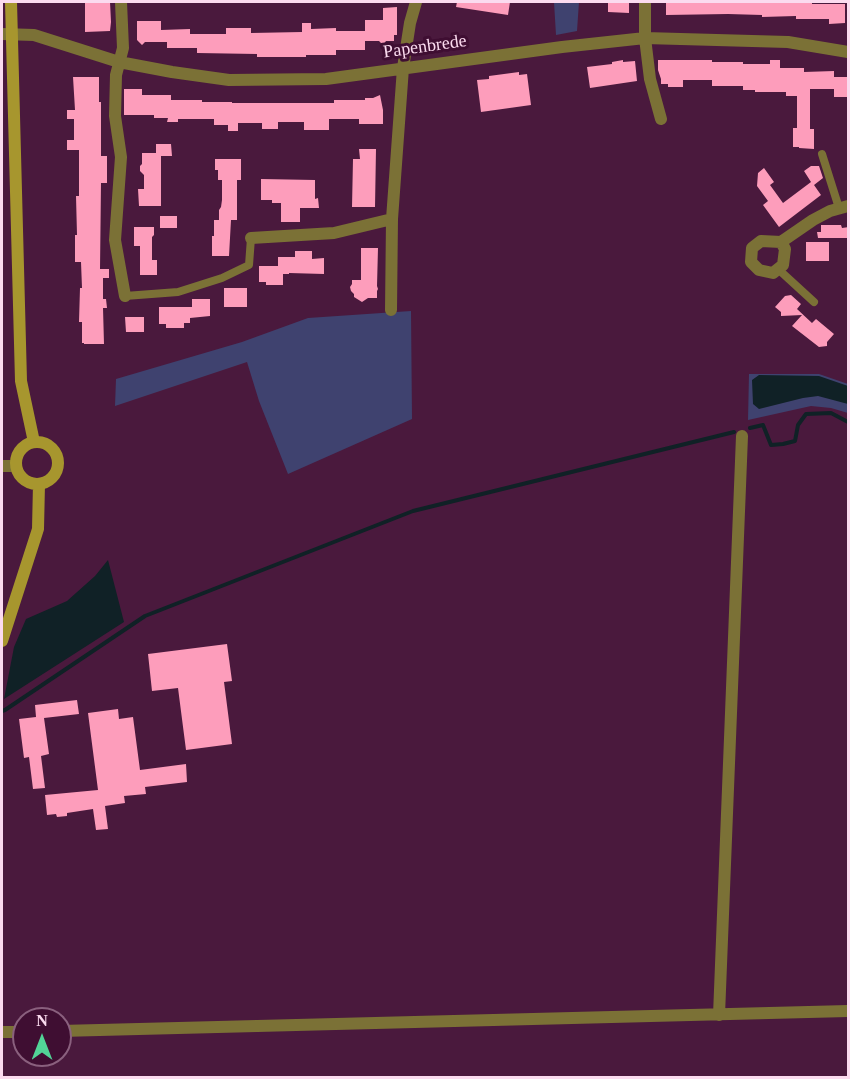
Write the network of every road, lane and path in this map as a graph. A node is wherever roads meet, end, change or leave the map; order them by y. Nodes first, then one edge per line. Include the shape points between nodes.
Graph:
1 (11, 2) edge
2 (121, 2) edge
3 (416, 2) edge
4 (645, 2) edge
5 (6, 34) edge
6 (645, 38) junction
7 (849, 52) edge
8 (120, 62) junction
9 (403, 68) junction
10 (661, 119) dead end
11 (822, 154) dead end
12 (844, 207) edge
13 (392, 219) junction
14 (251, 238) joint
15 (781, 242) junction
16 (778, 268) junction
17 (125, 296) joint
18 (814, 302) dead end
19 (391, 310) dead end
20 (742, 436) dead end
21 (34, 442) junction
22 (2, 466) edge
23 (16, 466) junction
24 (39, 484) junction
25 (2, 641) edge
26 (849, 1011) edge
27 (719, 1015) junction
28 (72, 1031) edge

1 - 5 main road
2 - 8 street
3 - 9 street
4 - 6 street
5 - 8 street, Papenbrede via 34,34
5 - 21 main road via 21,381
6 - 7 street, Papenbrede via 788,42
6 - 9 street, Papenbrede
6 - 10 street via 650,79
8 - 9 street, Papenbrede via 229,80 326,79
8 - 17 street via 116,75 116,116 121,157 115,240
9 - 13 street
11 - 12 lane
12 - 15 street via 830,210
13 - 14 street via 334,233
13 - 19 street
14 - 17 lane via 249,265 222,278 178,292
15 - 16 street via 785,249 783,265
15 - 16 street via 761,241 752,248 751,262 759,270 773,273
16 - 18 lane
20 - 27 street
21 - 23 main road via 18,453
21 - 24 main road via 51,447 58,463 49,481
22 - 23 street
23 - 24 main road via 27,482
24 - 25 main road via 38,529
26 - 27 street
27 - 28 street

